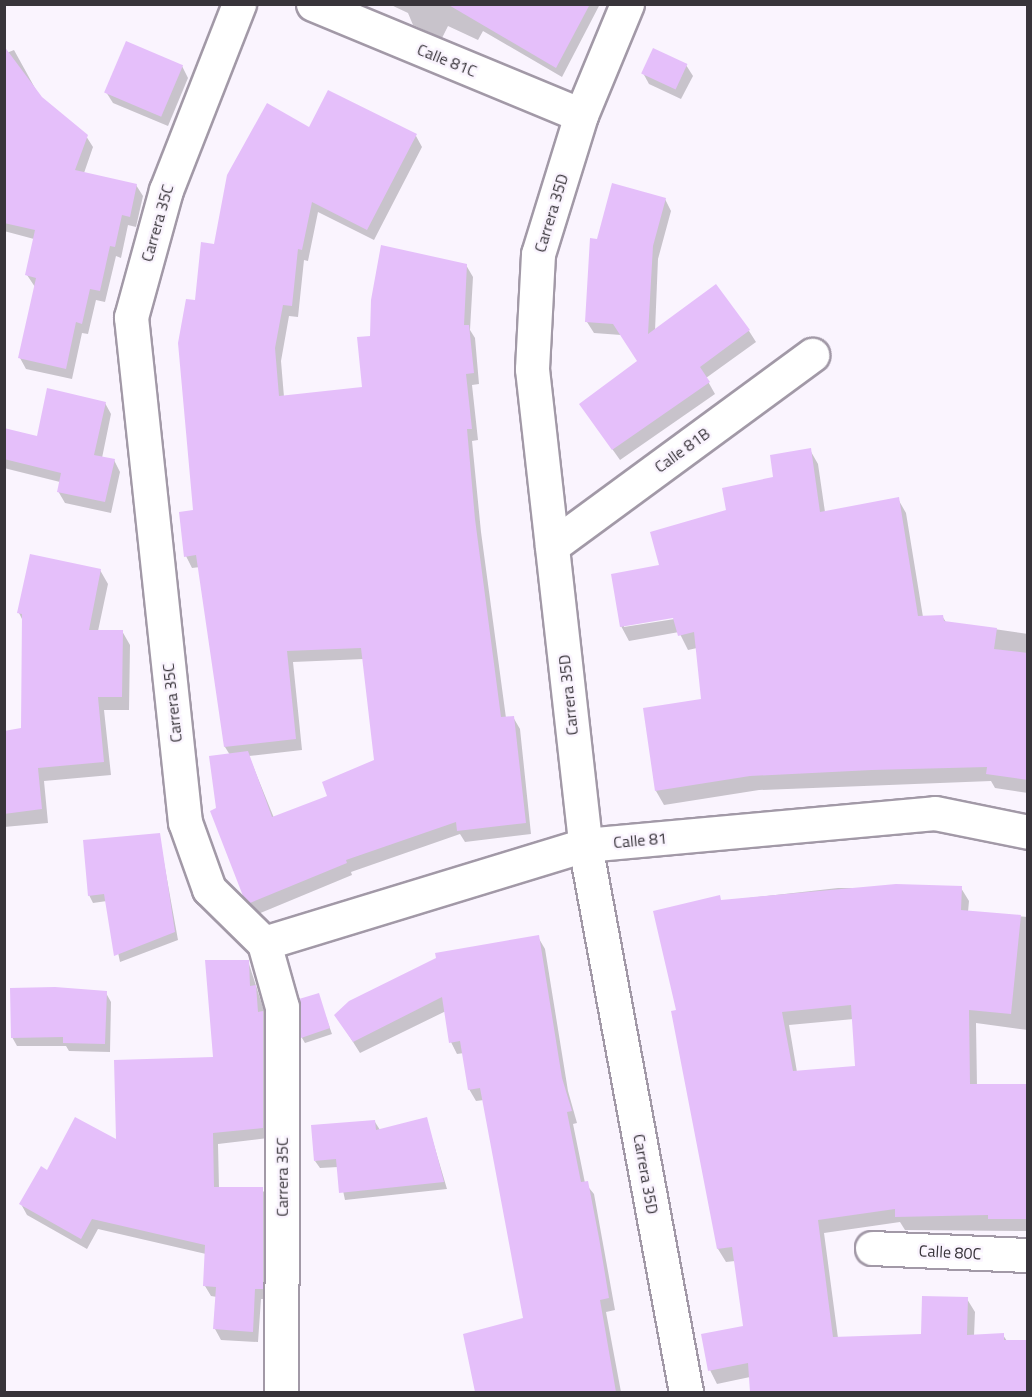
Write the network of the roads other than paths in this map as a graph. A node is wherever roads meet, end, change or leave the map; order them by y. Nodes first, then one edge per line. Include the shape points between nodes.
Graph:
1 (239, 4) edge
2 (314, 4) edge
3 (627, 4) edge
4 (581, 115) junction
5 (812, 355) dead end
6 (552, 546) junction
7 (1028, 832) edge
8 (585, 845) junction
9 (264, 943) junction
10 (872, 1248) dead end
11 (1028, 1255) edge
12 (281, 1392) edge
13 (686, 1392) edge

1 - 9 street, Carrera 35C via 166,190 131,317 185,822 209,889
2 - 4 street, Calle 81C
3 - 4 street, Carrera 35D
4 - 6 street, Carrera 35D via 538,254 532,369
5 - 6 street, Calle 81B
6 - 8 street, Carrera 35D
7 - 8 street, Calle 81 via 935,813
8 - 9 street, Calle 81
8 - 13 street, Carrera 35D
9 - 12 street, Carrera 35C via 282,1007
10 - 11 street, Calle 80C

